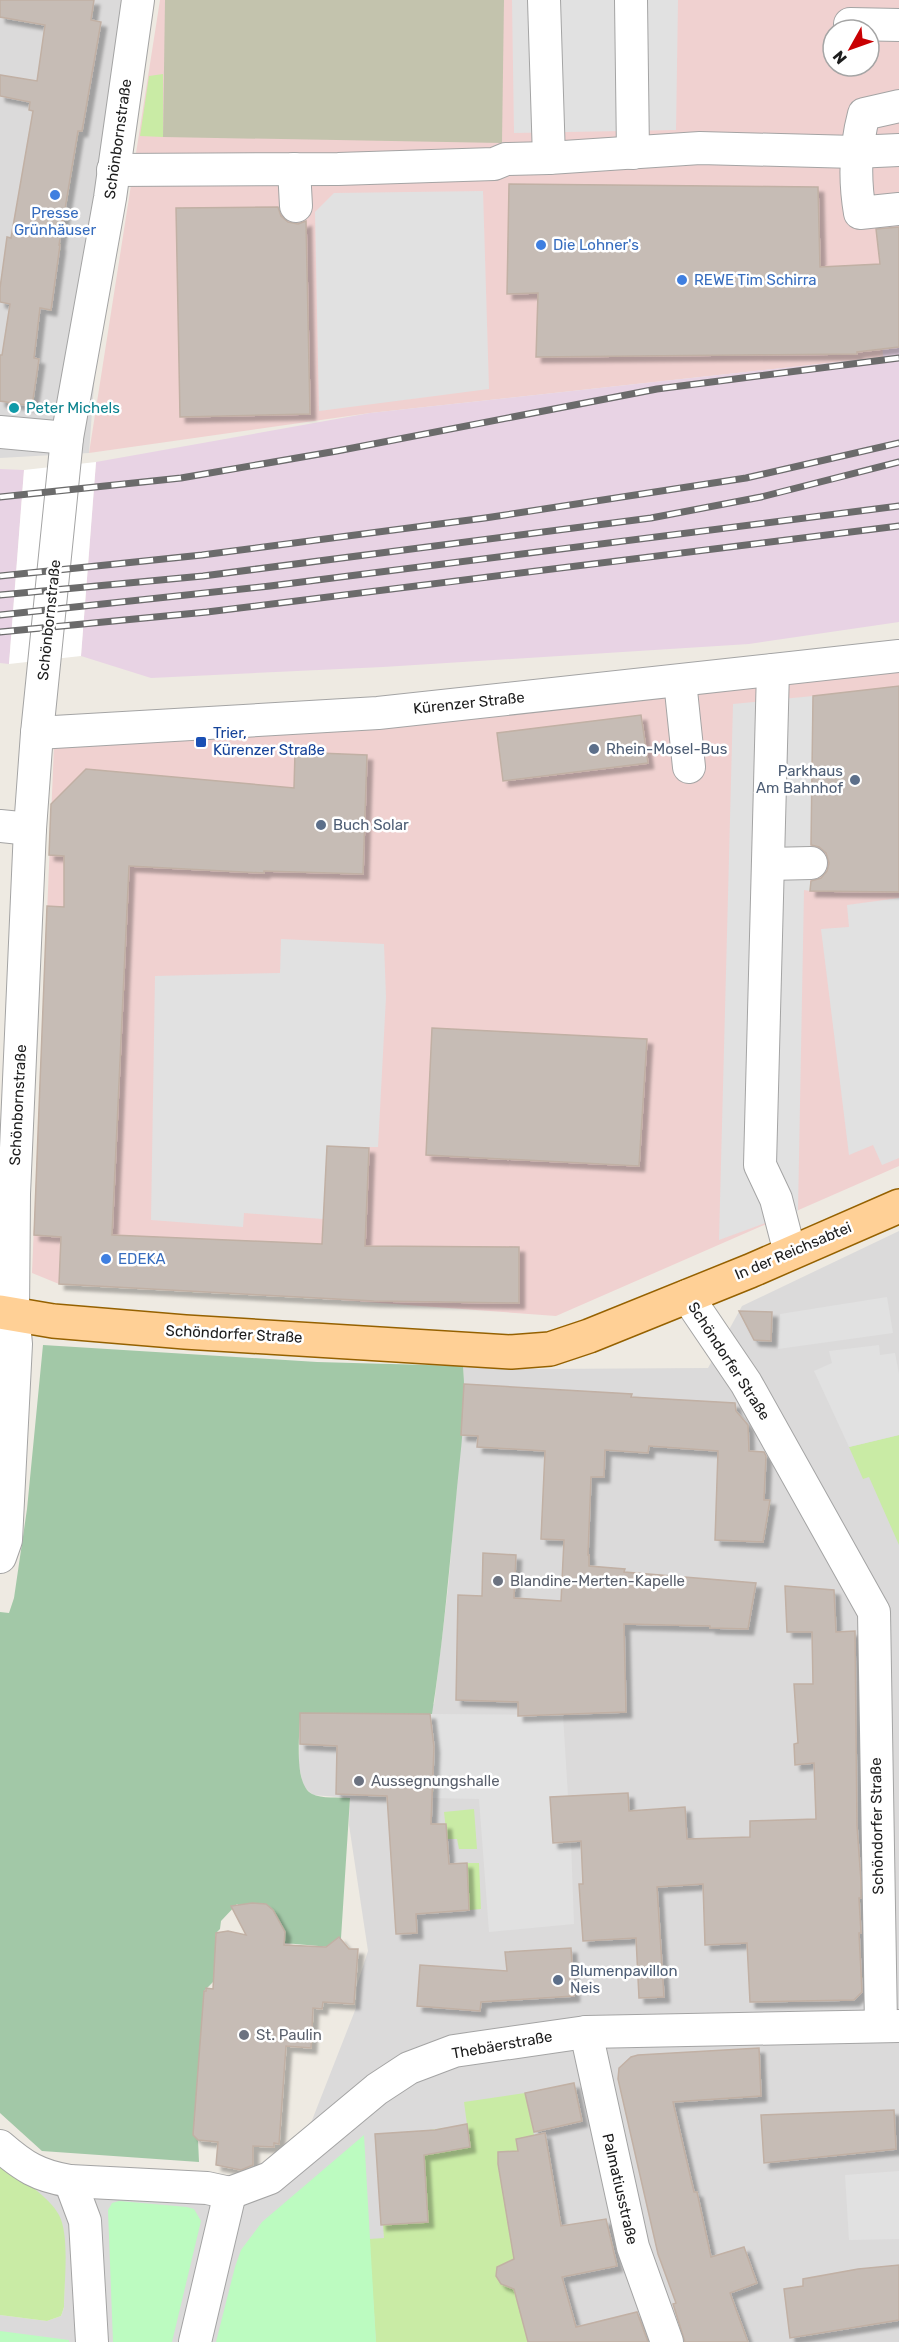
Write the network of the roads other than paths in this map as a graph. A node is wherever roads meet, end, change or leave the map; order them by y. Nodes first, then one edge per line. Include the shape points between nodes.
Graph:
1 (138, 0) edge
2 (544, 0) edge
3 (631, 0) edge
4 (881, 25) edge
5 (899, 25) edge
6 (899, 106) edge
7 (899, 150) edge
8 (855, 152) junction
9 (633, 153) junction
10 (549, 158) junction
11 (294, 169) junction
12 (113, 170) junction
13 (296, 206) dead end
14 (899, 209) edge
15 (0, 432) edge
16 (67, 438) junction
17 (899, 656) edge
18 (773, 670) junction
19 (680, 681) junction
20 (37, 733) junction
21 (689, 767) dead end
22 (15, 828) edge
23 (811, 863) dead end
24 (768, 864) junction
25 (899, 1206) edge
26 (7, 1252) edge
27 (790, 1253) junction
28 (687, 1296) junction
29 (7, 1312) edge
30 (0, 1557) edge
31 (890, 2026) edge
32 (586, 2032) junction
33 (0, 2146) edge
34 (70, 2181) junction
35 (230, 2193) junction
36 (92, 2342) edge
37 (195, 2342) edge
38 (667, 2342) edge

1 - 12 street, Schönbornstraße
2 - 10 street
3 - 9 street
4 - 5 street
6 - 8 street via 864,114
7 - 8 street
8 - 9 street via 700,148
8 - 14 street via 860,213
9 - 10 street
10 - 11 street via 506,159 494,164
11 - 12 street
11 - 13 street
12 - 16 street, Schönbornstraße
15 - 16 street
16 - 20 street, Schönbornstraße
17 - 18 street, Kürenzer Straße
18 - 19 street, Kürenzer Straße
18 - 24 street
19 - 20 street, Kürenzer Straße via 378,713
19 - 21 street
20 - 22 street, Schönbornstraße
22 - 26 street, Schönbornstraße via 14,1194
23 - 24 street
24 - 27 street via 760,1165 776,1199
25 - 27 main road, In der Reichsabtei
26 - 29 street, Schönbornstraße
27 - 28 main road, In der Reichsabtei
28 - 29 main road, Schöndorfer Straße via 550,1349 511,1352 184,1332 53,1321
28 - 31 street, Schöndorfer Straße via 746,1383 874,1612
29 - 30 street, Schönbornstraße via 16,1344 6,1540
31 - 32 street, Thebäerstraße
32 - 35 street, Thebäerstraße via 454,2051 409,2068 377,2089 270,2178
32 - 38 street, Palmatiusstraße via 633,2247
33 - 34 street via 21,2165 48,2177
34 - 35 street via 207,2188
34 - 36 street via 85,2221
35 - 37 street

